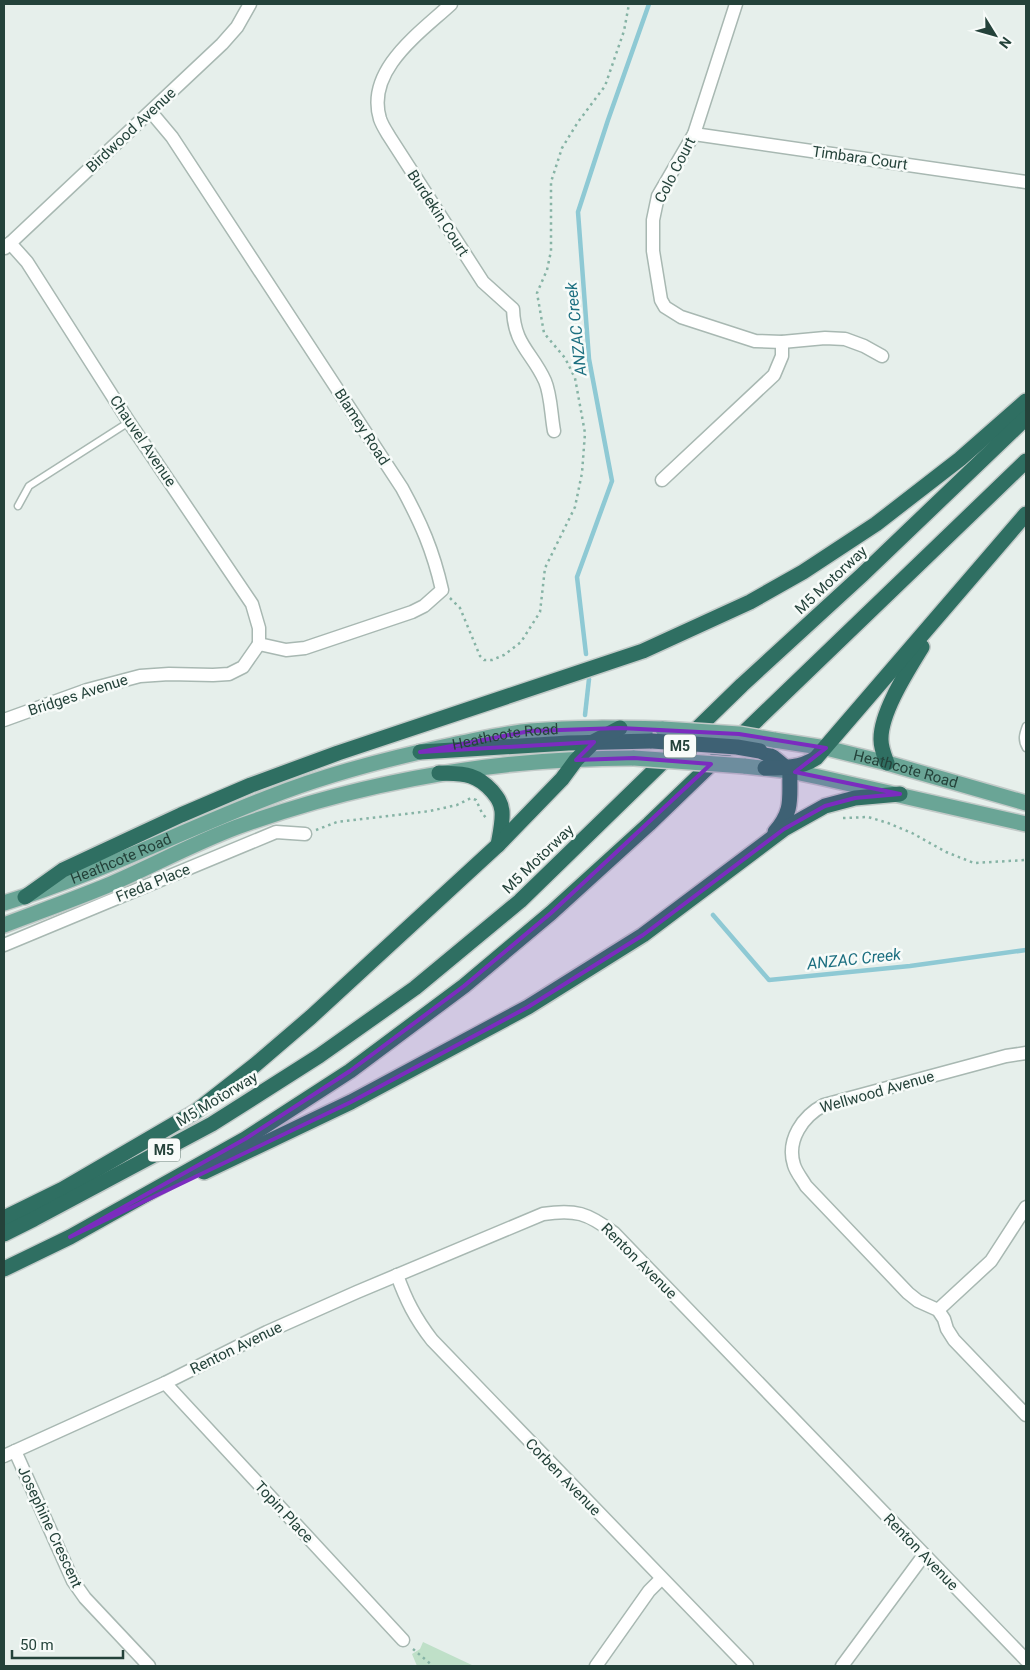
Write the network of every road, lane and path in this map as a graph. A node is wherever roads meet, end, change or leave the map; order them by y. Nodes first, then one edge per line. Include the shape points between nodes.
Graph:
1 (250, 4) edge
2 (452, 4) edge
3 (736, 4) edge
4 (150, 112) junction
5 (694, 134) junction
6 (1026, 182) edge
7 (7, 246) edge
8 (782, 342) junction
9 (882, 356) dead end
10 (1026, 402) edge
11 (1026, 418) edge
12 (129, 422) junction
13 (554, 431) dead end
14 (1026, 461) edge
15 (662, 480) dead end
16 (18, 506) dead end
17 (1026, 514) edge
18 (939, 617) junction
19 (259, 644) junction
20 (4, 720) edge
21 (1026, 726) edge
22 (620, 728) junction
23 (594, 742) junction
24 (826, 748) junction
25 (1026, 748) edge
26 (420, 752) junction
27 (576, 760) junction
28 (887, 763) junction
29 (765, 768) joint
30 (789, 770) junction
31 (439, 773) junction
32 (900, 794) junction
33 (1026, 804) edge
34 (841, 818) dead end
35 (491, 820) dead end
36 (1026, 824) edge
37 (305, 834) joint
38 (498, 845) junction
39 (764, 845) junction
40 (1026, 860) edge
41 (25, 897) junction
42 (4, 903) edge
43 (4, 925) edge
44 (4, 945) edge
45 (1026, 1053) edge
46 (1026, 1207) edge
47 (4, 1218) edge
48 (4, 1234) edge
49 (70, 1237) junction
50 (4, 1269) edge
51 (397, 1275) junction
52 (938, 1310) junction
53 (165, 1383) junction
54 (1026, 1415) edge
55 (9, 1454) edge
56 (924, 1555) junction
57 (661, 1579) junction
58 (403, 1640) joint
59 (1026, 1660) edge
60 (146, 1665) edge
61 (433, 1666) edge
62 (596, 1666) edge
63 (747, 1666) edge
64 (842, 1666) edge

1 - 4 street, Birdwood Avenue via 237,27 222,44
2 - 13 street, Burdekin Court via 390,64 380,83 380,119 483,282 513,310 515,331 545,382
3 - 5 street, Colo Court
4 - 7 street, Birdwood Avenue
4 - 19 street, Blamey Road via 172,137 402,488 429,543 442,590 412,612 305,648 286,650
5 - 6 street, Timbara Court
5 - 8 street, Colo Court via 658,196 653,220 653,252 660,300 665,308 681,317 755,341
7 - 12 street, Chauvel Avenue via 28,262
8 - 9 street, Colo Court via 845,339
8 - 15 street via 782,356 774,374
10 - 41 highway via 960,459 876,524 750,602 643,651 252,785 63,870
11 - 48 highway, M5 Motorway / M5 via 742,685 520,901 415,988 319,1056 212,1124
12 - 16 lane via 29,486
12 - 19 street, Chauvel Avenue via 252,604 259,628
14 - 49 highway, M5 via 649,824 464,986 350,1071 253,1134
17 - 18 highway
18 - 24 highway
18 - 28 highway via 904,677 883,726 881,746
19 - 20 street, Bridges Avenue via 242,667 229,674 140,676 87,690
21 - 25 lane via 1022,738
22 - 23 highway
22 - 24 main road, Heathcote Road, bridge via 738,734
22 - 26 main road, Heathcote Road via 530,731
23 - 26 highway
23 - 27 highway
23 - 30 highway, bridge via 652,741 737,747 774,757
24 - 28 main road, Heathcote Road
24 - 30 highway via 808,764
26 - 41 main road, Heathcote Road via 324,777 277,794
27 - 29 main road, Heathcote Road, bridge via 634,758
27 - 31 main road, Heathcote Road
27 - 38 highway via 562,779
28 - 33 main road, Heathcote Road
29 - 30 highway
30 - 32 main road, Heathcote Road
30 - 39 highway via 790,809 784,822
31 - 38 highway via 476,777 498,798 502,817
31 - 43 main road, Heathcote Road via 325,799 237,828 106,886
32 - 36 main road, Heathcote Road
32 - 39 highway via 856,798 825,806 784,829
34 - 40 path via 868,817 888,823 974,863
35 - 37 path via 486,819 476,800 471,798 430,811 337,822
37 - 44 street, Freda Place via 276,832
38 - 47 highway via 311,1017 194,1112 63,1190
39 - 49 highway via 643,935 528,1007 351,1102
41 - 42 main road, Heathcote Road
45 - 52 street, Wellwood Avenue via 838,1100 812,1111 796,1132 792,1155 806,1186 908,1293
46 - 52 street via 991,1261
49 - 50 highway, M5
51 - 53 street, Renton Avenue via 267,1332
51 - 56 street, Renton Avenue via 542,1214 563,1211 598,1221 614,1233
51 - 57 street, Corben Avenue via 407,1302 432,1340
52 - 54 street via 954,1340
53 - 55 street, Renton Avenue
53 - 58 street, Topin Place
55 - 60 street, Josephine Crescent via 73,1580
56 - 59 street, Renton Avenue
56 - 64 street
57 - 62 street
57 - 63 street, Corben Avenue
58 - 61 path

